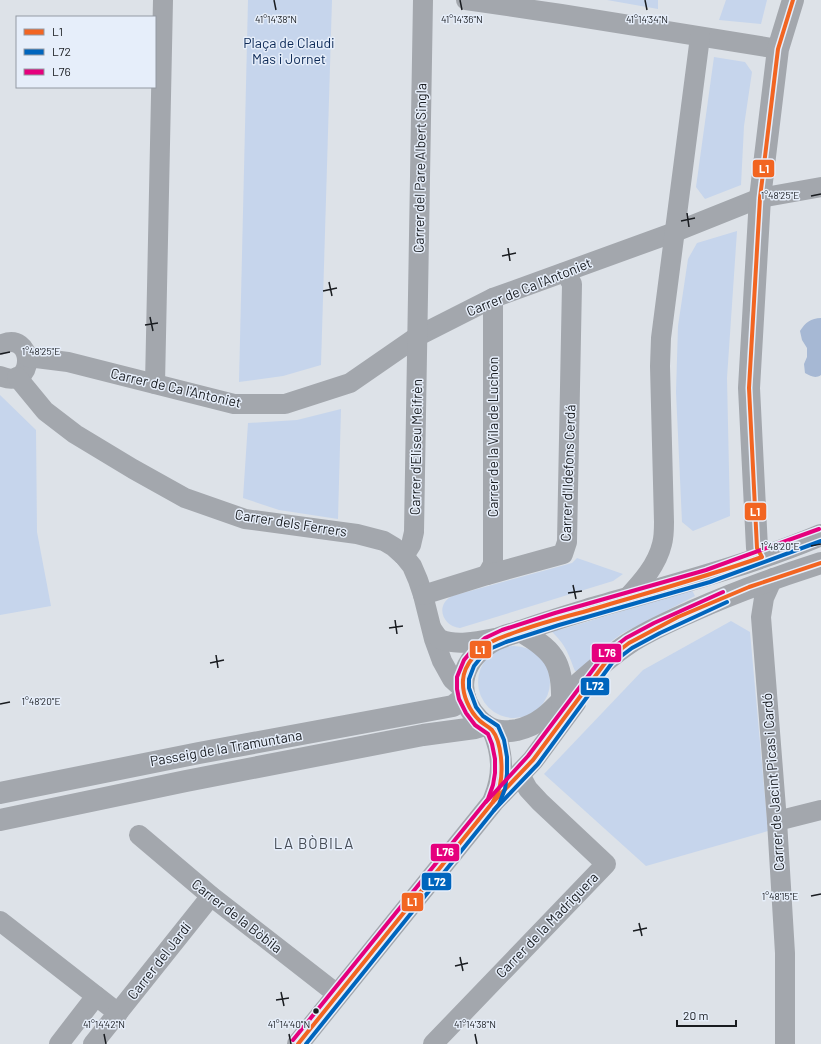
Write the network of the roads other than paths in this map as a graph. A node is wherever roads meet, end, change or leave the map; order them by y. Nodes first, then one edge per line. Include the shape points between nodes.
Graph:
1 (163, 0) edge
2 (423, 0) edge
3 (466, 0) edge
4 (793, 0) edge
5 (700, 37) junction
6 (778, 49) junction
7 (821, 187) edge
8 (760, 198) junction
9 (675, 232) junction
10 (563, 273) junction
11 (493, 298) junction
12 (418, 336) junction
13 (0, 345) edge
14 (28, 357) junction
15 (9, 376) edge
16 (154, 384) junction
17 (821, 535) edge
18 (404, 556) junction
19 (762, 557) junction
20 (821, 563) edge
21 (487, 575) junction
22 (773, 578) junction
23 (423, 595) junction
24 (727, 596) junction
25 (627, 598) junction
26 (761, 616) junction
27 (432, 629) junction
28 (512, 634) junction
29 (608, 659) junction
30 (461, 697) junction
31 (562, 700) junction
32 (560, 723) junction
33 (489, 728) junction
34 (521, 772) junction
35 (0, 793) edge
36 (493, 802) junction
37 (821, 810) edge
38 (0, 820) edge
39 (777, 821) junction
40 (139, 835) dead end
41 (211, 896) junction
42 (0, 921) edge
43 (337, 994) junction
44 (96, 996) junction
45 (118, 1013) junction
46 (58, 1044) edge
47 (93, 1044) edge
48 (298, 1044) edge
49 (433, 1044) edge
50 (785, 1044) edge

1 - 16 street
2 - 12 street, Carrer del Pare Albert Singla
3 - 5 street
4 - 6 street
5 - 6 street
5 - 9 street
6 - 8 street
7 - 8 street, Carrer de Ca l'Antoniet
8 - 9 street, Carrer de Ca l'Antoniet
8 - 19 street via 749,388 757,548
9 - 10 street, Carrer de Ca l'Antoniet
9 - 25 street via 661,338 663,542 657,559
10 - 11 street, Carrer de Ca l'Antoniet
10 - 21 street, Carrer d'Ildefons Cerdá via 572,284 568,542 563,554
11 - 12 street, Carrer de Ca l'Antoniet
11 - 21 street, Carrer de la Vila de Luchon via 493,564
12 - 16 street, Carrer de Ca l'Antoniet via 350,383 285,404 234,404
12 - 18 street, Carrer d'Eliseu Meifrèn via 414,532 411,545
13 - 14 street via 6,342 17,344
14 - 15 street via 25,371
14 - 16 street, Carrer de Ca l'Antoniet via 68,362
15 - 18 street, Carrer dels Ferrers via 45,411 75,434 185,498 245,519 357,534 384,541
17 - 19 street
18 - 23 street, Carrer dels Ferrers via 412,566
19 - 25 street via 708,576
20 - 22 street
21 - 23 street, Carrer d'Ildefons Cerdá
22 - 24 street
22 - 26 street, Carrer de Jacint Picas i Cardó via 764,598
23 - 27 street, Carrer dels Ferrers
24 - 26 street via 744,599 756,606
24 - 29 street via 657,628 629,643
25 - 28 street
26 - 39 street, Carrer de Jacint Picas i Cardó
27 - 28 street via 441,639 459,642
27 - 30 street, Carrer dels Ferrers via 442,661
28 - 30 street via 489,643 469,663 463,678
28 - 31 street via 544,645 558,666
29 - 31 street
29 - 32 street
30 - 33 street via 479,720
30 - 35 street, Passeig de la Tramuntana
31 - 32 street
31 - 33 street via 542,720 530,726 501,732
32 - 34 street
33 - 36 street via 500,750 501,773
33 - 38 street, Passeig de la Tramuntana via 423,735
34 - 36 street
34 - 49 street, Carrer de la Madriguera via 528,789 540,802 606,864
36 - 43 street
37 - 39 street
39 - 50 street, Carrer de Jacint Picas i Cardó via 785,953
40 - 41 street, Carrer de la Bòbila
41 - 43 street, Carrer de la Bòbila
41 - 45 street, Carrer del Jardí
42 - 44 street
43 - 48 street
44 - 45 street
44 - 46 street
45 - 47 street, Carrer del Jardí

